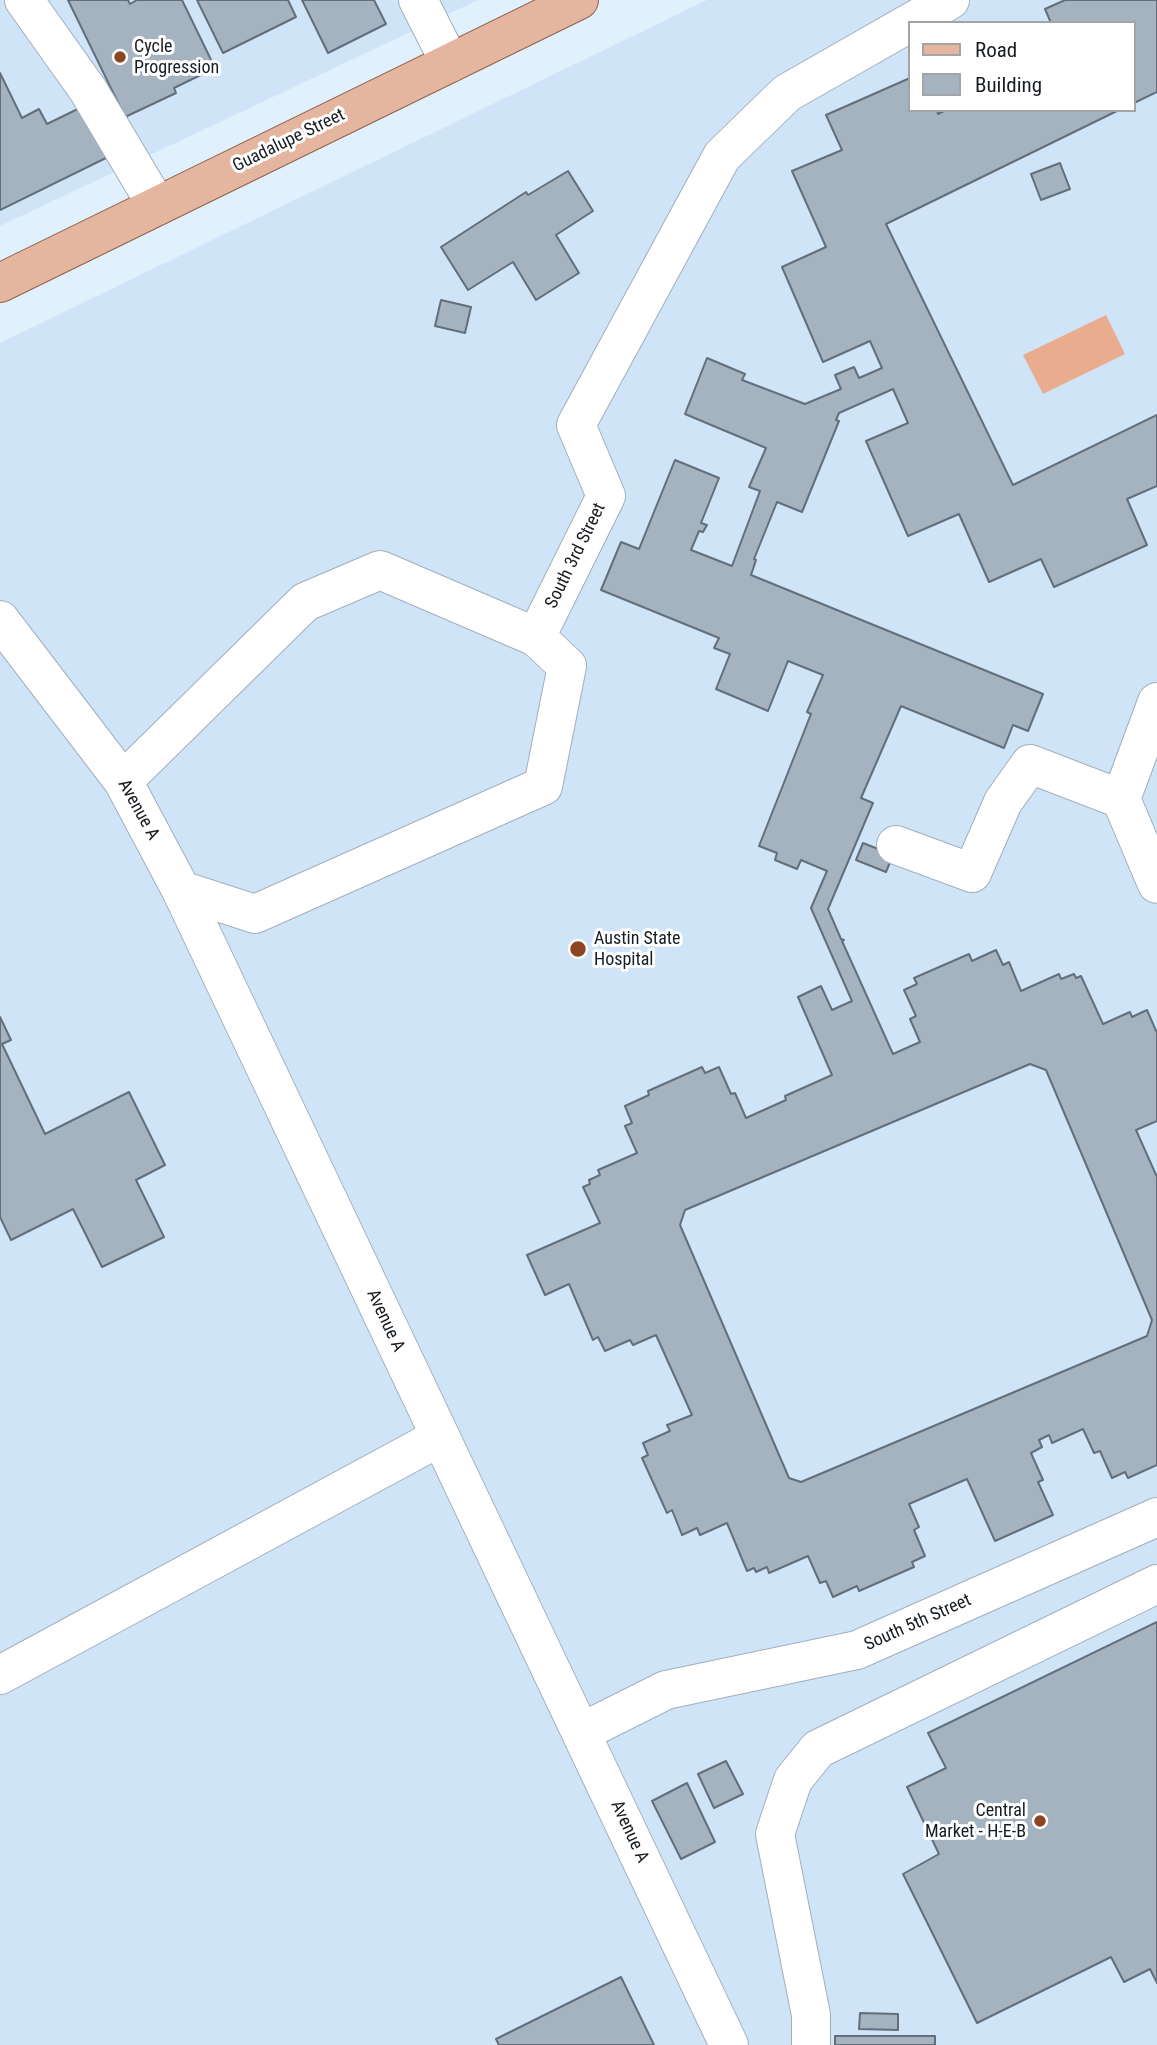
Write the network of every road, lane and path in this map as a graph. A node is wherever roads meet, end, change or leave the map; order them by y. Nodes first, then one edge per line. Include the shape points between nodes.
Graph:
1 (24, 0) edge
2 (418, 0) edge
3 (950, 0) edge
4 (573, 1) edge
5 (913, 21) edge
6 (908, 24) edge
7 (450, 63) junction
8 (157, 206) junction
9 (0, 283) edge
10 (0, 620) edge
11 (536, 637) junction
12 (1157, 702) edge
13 (123, 781) junction
14 (1121, 799) junction
15 (896, 845) dead end
16 (1157, 884) edge
17 (181, 890) junction
18 (440, 1437) junction
19 (1157, 1517) edge
20 (1157, 1584) edge
21 (0, 1675) edge
22 (582, 1732) junction
23 (729, 2045) edge
24 (811, 2045) edge

1 - 8 lane via 88,90
2 - 7 lane
3 - 5 lane, South 3rd Street
4 - 7 main road, Guadalupe Street
6 - 11 lane, South 3rd Street via 787,93 722,156 576,425 606,496
7 - 8 main road, Guadalupe Street
8 - 9 main road, Guadalupe Street
10 - 13 lane, Avenue A
11 - 13 lane via 380,570 305,602
11 - 17 lane via 567,666 543,786 255,914
12 - 14 lane
13 - 17 lane, Avenue A
14 - 15 lane via 1030,764 1003,802 972,873
14 - 16 lane
17 - 18 lane, Avenue A
18 - 21 lane
18 - 22 lane, Avenue A
19 - 22 lane, South 5th Street via 857,1650 666,1690
20 - 24 lane via 818,1749 793,1780 775,1834 811,2015
22 - 23 lane, Avenue A

